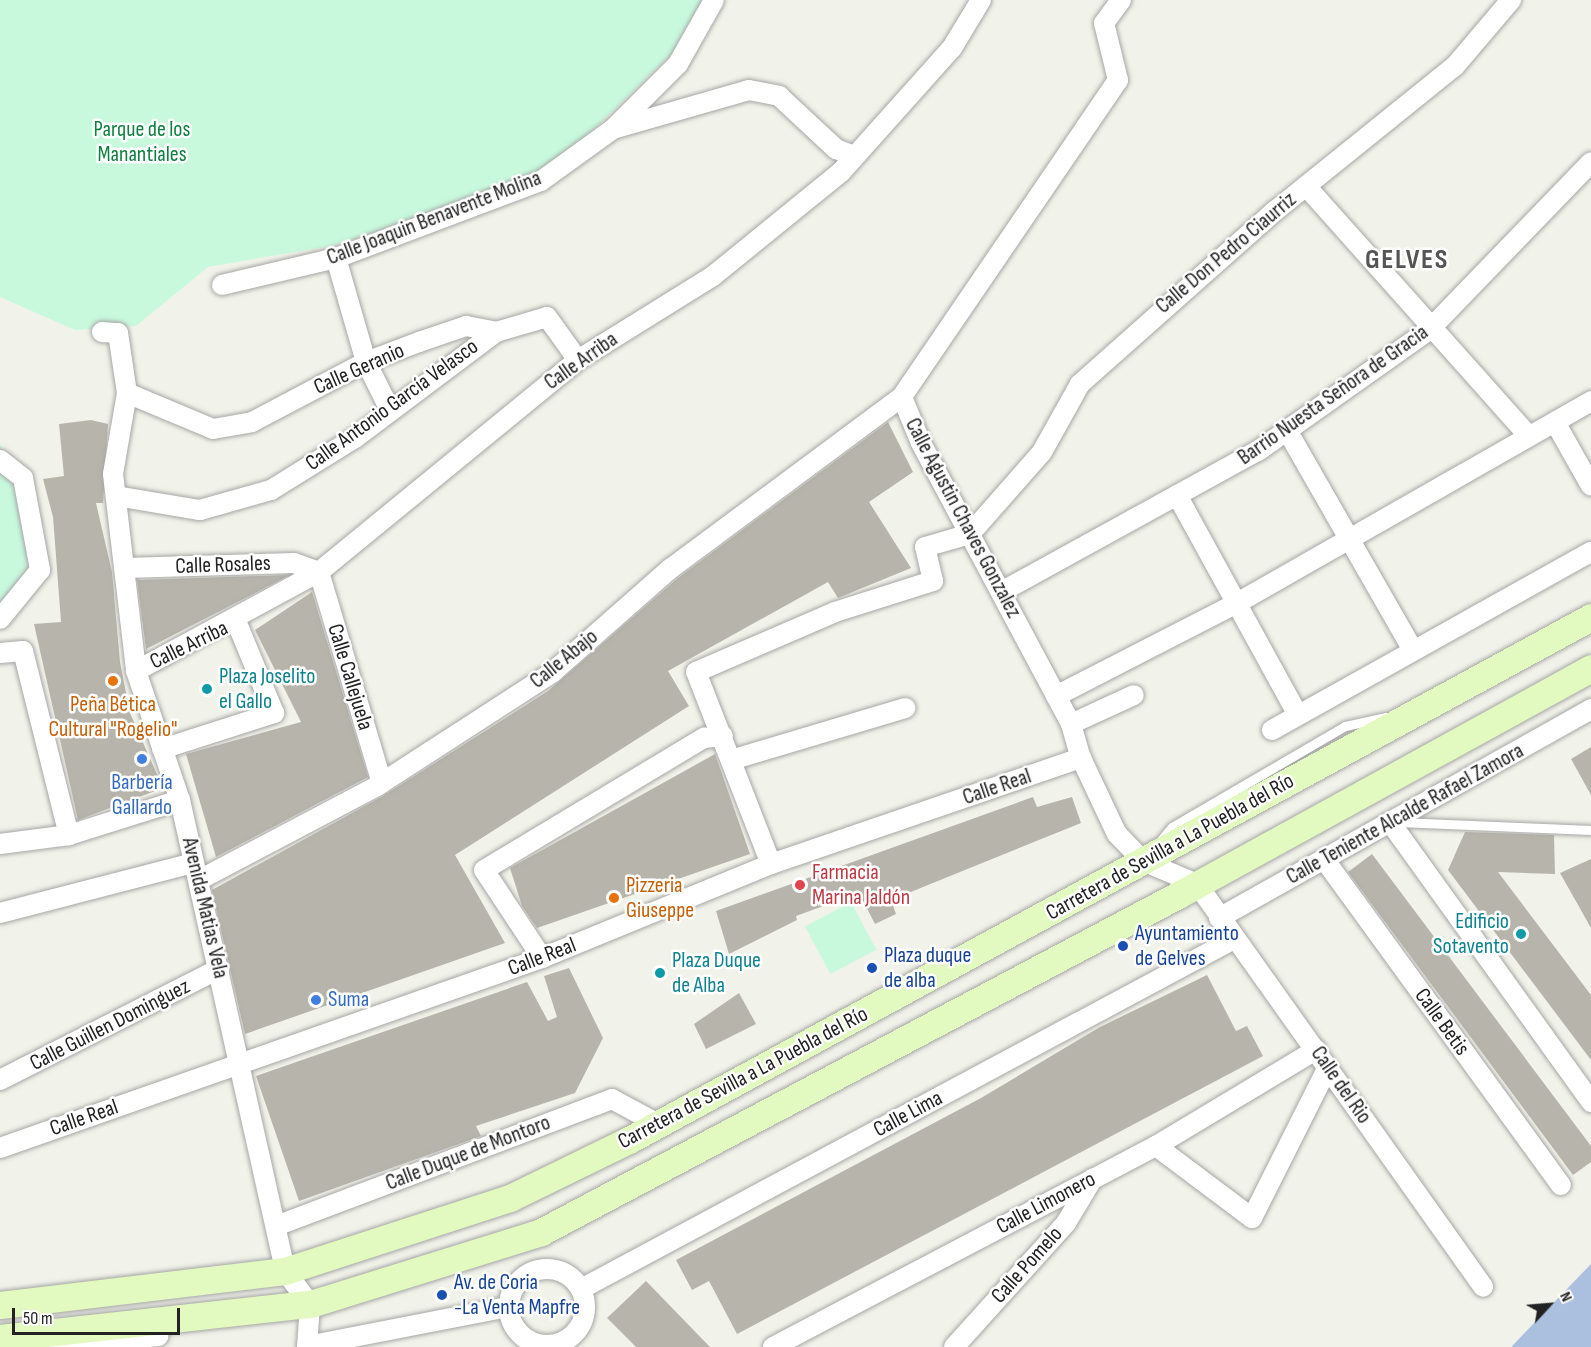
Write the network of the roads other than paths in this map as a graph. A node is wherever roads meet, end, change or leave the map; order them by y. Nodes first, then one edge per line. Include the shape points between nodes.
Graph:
1 (714, 0) edge
2 (981, 0) edge
3 (1121, 0) edge
4 (1511, 0) edge
5 (613, 129) junction
6 (854, 156) junction
7 (1591, 162) edge
8 (1306, 186) junction
9 (336, 258) junction
10 (222, 285) dead end
11 (1429, 330) junction
12 (496, 332) junction
13 (110, 333) dead end
14 (578, 360) junction
15 (366, 362) junction
16 (127, 393) junction
17 (902, 397) junction
18 (1591, 401) edge
19 (389, 408) junction
20 (1555, 422) junction
21 (1288, 432) junction
22 (1528, 435) junction
23 (0, 460) edge
24 (1591, 486) edge
25 (1177, 495) junction
26 (116, 496) junction
27 (970, 534) junction
28 (1350, 539) junction
29 (1591, 552) edge
30 (125, 568) junction
31 (319, 572) junction
32 (1001, 592) junction
33 (1239, 602) junction
34 (1591, 617) edge
35 (0, 619) edge
36 (236, 621) junction
37 (1413, 650) junction
38 (0, 654) edge
39 (1591, 668) edge
40 (136, 671) junction
41 (1134, 695) dead end
42 (1056, 696) junction
43 (905, 708) dead end
44 (1591, 709) edge
45 (1297, 713) junction
46 (1071, 724) junction
47 (1272, 730) dead end
48 (723, 736) junction
49 (162, 749) junction
50 (1081, 758) junction
51 (731, 760) junction
52 (382, 783) junction
53 (180, 800) junction
54 (1390, 822) junction
55 (1591, 830) edge
56 (69, 835) junction
57 (0, 844) edge
58 (1324, 859) junction
59 (1143, 861) junction
60 (771, 864) junction
61 (196, 872) junction
62 (1197, 884) junction
63 (0, 914) edge
64 (1219, 918) junction
65 (1234, 939) junction
66 (542, 958) junction
67 (219, 969) junction
68 (1316, 1050) junction
69 (241, 1063) junction
70 (1328, 1067) junction
71 (0, 1080) edge
72 (1591, 1102) edge
73 (658, 1124) junction
74 (1156, 1146) junction
75 (0, 1148) edge
76 (1093, 1178) junction
77 (1561, 1185) dead end
78 (276, 1226) junction
79 (285, 1271) junction
80 (1483, 1287) dead end
81 (581, 1289) junction
82 (0, 1305) edge
83 (298, 1306) junction
84 (508, 1307) junction
85 (158, 1336) joint
86 (0, 1338) edge
87 (580, 1341) edge
88 (307, 1346) edge
89 (537, 1346) edge
90 (50, 1347) edge
91 (773, 1347) edge
92 (954, 1347) edge

1 - 5 street, Calle Joaquin Benavente Molina via 678,64
2 - 6 street, Calle Arriba via 952,48
3 - 17 street, Calle Agustin Chaves Gonzalez via 1104,23 1118,80
4 - 8 street, Calle Don Pedro Ciaurriz via 1455,66
5 - 6 street via 749,90 779,96 836,149
5 - 9 street, Calle Joaquin Benavente Molina via 541,182
6 - 14 street, Calle Arriba via 841,172 713,276
7 - 11 street, Barrio Nuesta Señora de Gracia
8 - 11 street
8 - 27 street, Calle Don Pedro Ciaurriz via 1147,320 1080,384 1042,452
9 - 10 street, Calle Joaquin Benavente Molina
9 - 15 street
11 - 21 street, Barrio Nuesta Señora de Gracia
11 - 22 street
12 - 14 street, Calle Geranio via 547,317
12 - 15 street, Calle Geranio via 466,326
12 - 19 street, Calle Antonio García Velasco
13 - 16 street, Avenida Matias Vela
14 - 31 street, Calle Arriba
15 - 16 street, Calle Geranio via 252,422 213,429
15 - 19 street
16 - 26 street, Avenida Matias Vela via 113,474
17 - 27 street, Calle Agustin Chaves Gonzalez
17 - 52 street, Calle Abajo via 670,569 553,672
18 - 20 street
19 - 26 street, Calle Antonio García Velasco via 355,438 271,490 200,510
20 - 22 street
20 - 24 street
21 - 25 street, Barrio Nuesta Señora de Gracia
21 - 28 street
22 - 28 street
23 - 35 street via 23,478 40,570
25 - 32 street, Barrio Nuesta Señora de Gracia
25 - 33 street
26 - 30 street, Avenida Matias Vela
27 - 32 street, Calle Agustin Chaves Gonzalez
27 - 48 street via 925,547 933,581 835,612 696,672
28 - 33 street
28 - 37 street
29 - 37 street
30 - 31 street, Calle Rosales via 294,563
30 - 40 street, Avenida Matias Vela
31 - 36 street, Calle Arriba
31 - 52 street, Calle Callejuela
32 - 42 street, Calle Agustin Chaves Gonzalez
33 - 42 street
33 - 45 street
34 - 59 main road, Carretera de Sevilla a La Puebla del Río
36 - 40 street, Calle Arriba
36 - 49 street via 274,713
37 - 45 street
38 - 56 street via 23,651
39 - 62 main road, Carretera de Sevilla a La Puebla del Río
40 - 49 street, Avenida Matias Vela
41 - 46 street
42 - 46 street, Calle Agustin Chaves Gonzalez
43 - 51 street
44 - 54 street, Calle Teniente Alcalde Rafael Zamora
45 - 47 street
46 - 50 street, Calle Agustin Chaves Gonzalez
48 - 51 street
48 - 66 street via 704,738 484,870
49 - 53 street, Avenida Matias Vela
50 - 59 street, Calle Agustin Chaves Gonzalez via 1117,834
50 - 60 street, Calle Real
51 - 60 street
52 - 61 street, Calle Abajo
53 - 56 street
53 - 61 street, Avenida Matias Vela
54 - 55 lane
54 - 58 street, Calle Teniente Alcalde Rafael Zamora
54 - 72 street
56 - 57 street
58 - 64 street, Calle Teniente Alcalde Rafael Zamora
58 - 77 street, Calle Betis
59 - 62 street
59 - 73 main road, Carretera de Sevilla a La Puebla del Río
60 - 66 street, Calle Real
61 - 63 street, Calle Abajo
61 - 67 street, Avenida Matias Vela
62 - 64 street, Calle del Rio
62 - 83 main road, Carretera de Sevilla a La Puebla del Río via 541,1232
64 - 65 street, Calle del Rio
65 - 68 street, Calle del Rio
65 - 81 street, Calle Lima
66 - 69 street, Calle Real
67 - 69 street, Avenida Matias Vela
67 - 71 street, Calle Guillen Dominguez
68 - 70 street, Calle del Rio
68 - 74 street, Calle Limonero
69 - 75 street, Calle Real
69 - 78 street, Avenida Matias Vela
70 - 74 street via 1252,1218
70 - 80 street, Calle del Rio
73 - 78 street, Calle Duque de Montoro via 612,1099
73 - 79 main road, Carretera de Sevilla a La Puebla del Río via 510,1198
74 - 76 street, Calle Limonero
76 - 91 street, Calle Limonero
76 - 92 street, Calle Pomelo via 1066,1223
78 - 79 street, Avenida Matias Vela
79 - 82 main road, Carretera de Sevilla a La Puebla del Río
79 - 83 street
81 - 84 street via 562,1272 537,1269 516,1283
81 - 87 street via 585,1313
83 - 85 main road
83 - 86 main road, Carretera de Sevilla a La Puebla del Río
83 - 88 street
84 - 88 street
84 - 89 street via 516,1331
85 - 90 street
87 - 89 street

